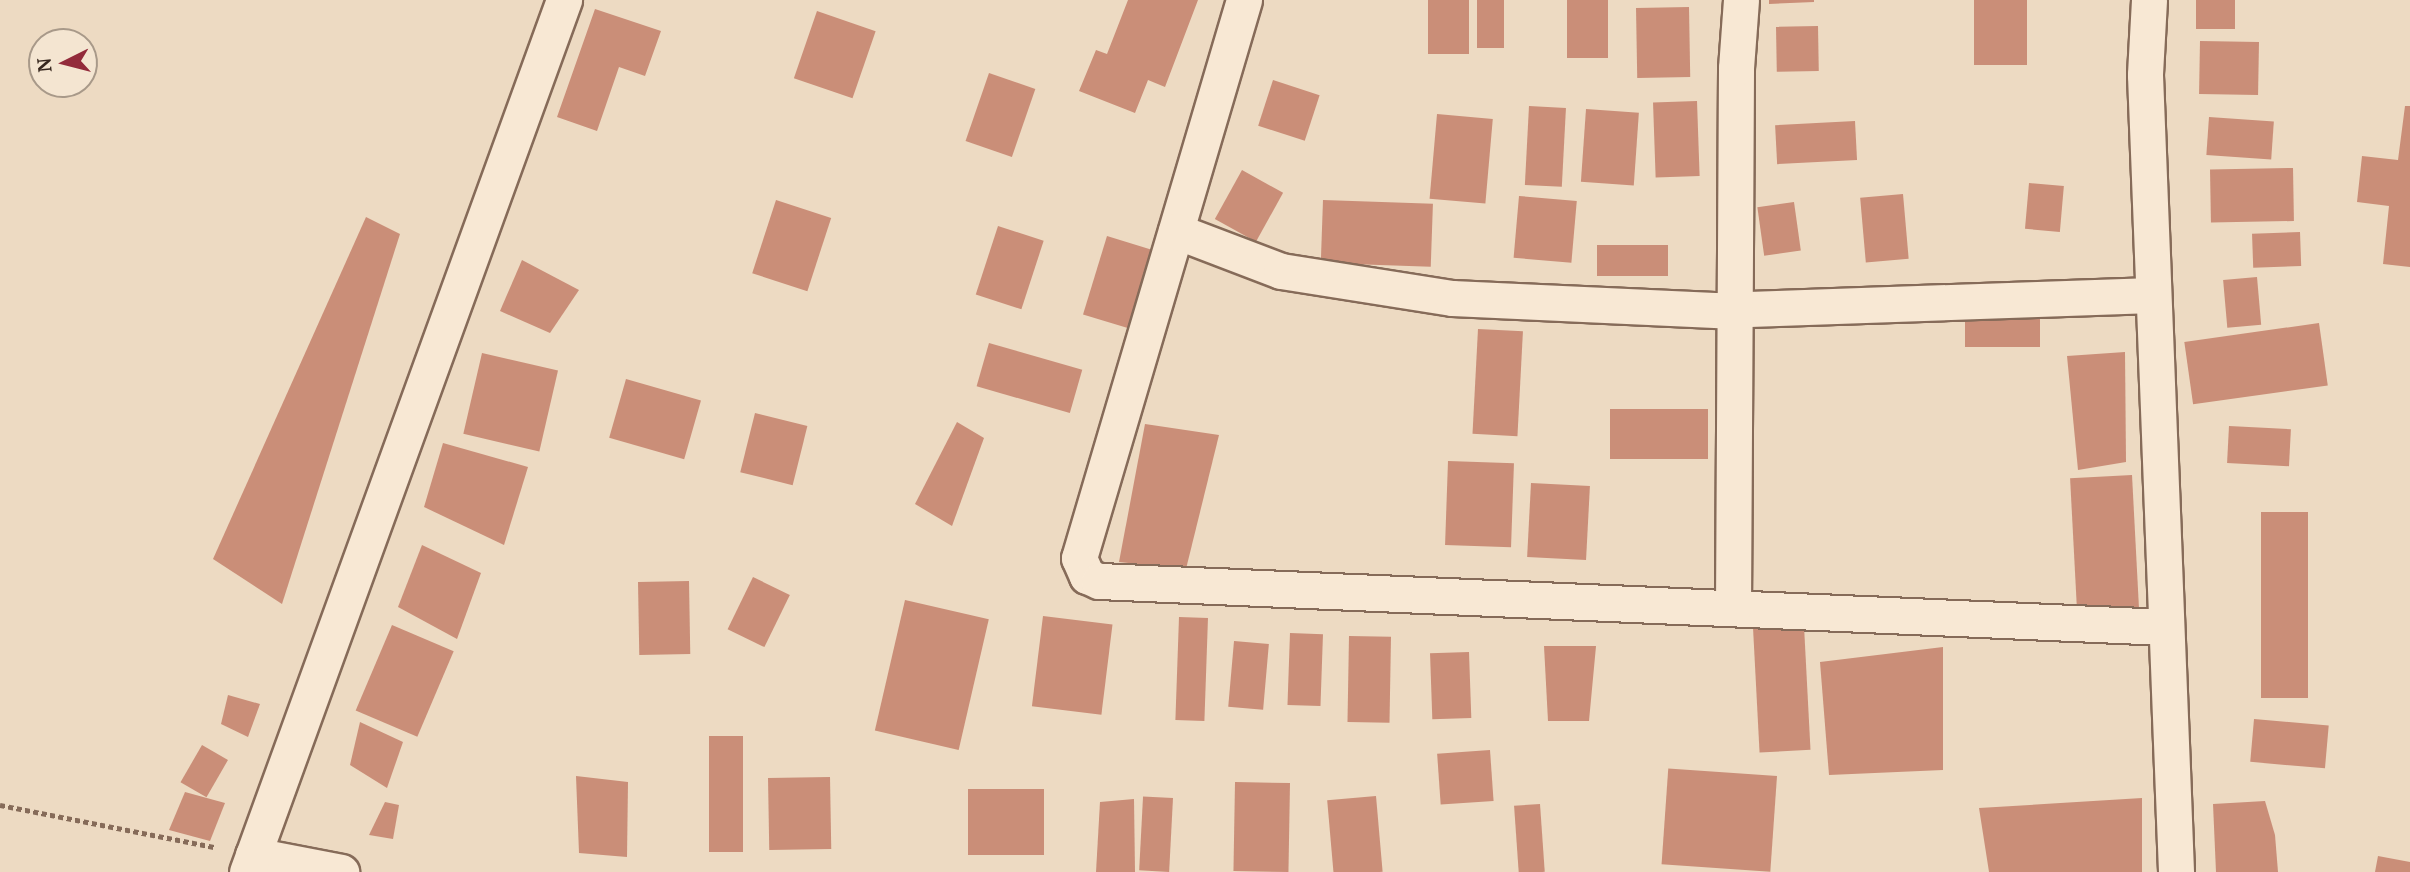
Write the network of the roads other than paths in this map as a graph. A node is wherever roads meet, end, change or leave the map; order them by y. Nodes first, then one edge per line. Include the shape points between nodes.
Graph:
1 (564, 0) edge
2 (1244, 0) edge
3 (1741, 0) edge
4 (2149, 0) edge
5 (1176, 230) junction
6 (2153, 295) junction
7 (1733, 310) junction
8 (1733, 608) junction
9 (2166, 627) junction
10 (250, 863) edge
11 (341, 872) edge
12 (2176, 872) edge

1 - 10 street
2 - 5 street
3 - 7 street
4 - 6 street via 2145,75
5 - 7 street via 1281,271 1452,298
5 - 8 street via 1079,558 1087,576 1099,581
6 - 7 street
6 - 9 street
7 - 8 street
8 - 9 street
9 - 12 street
10 - 11 street

